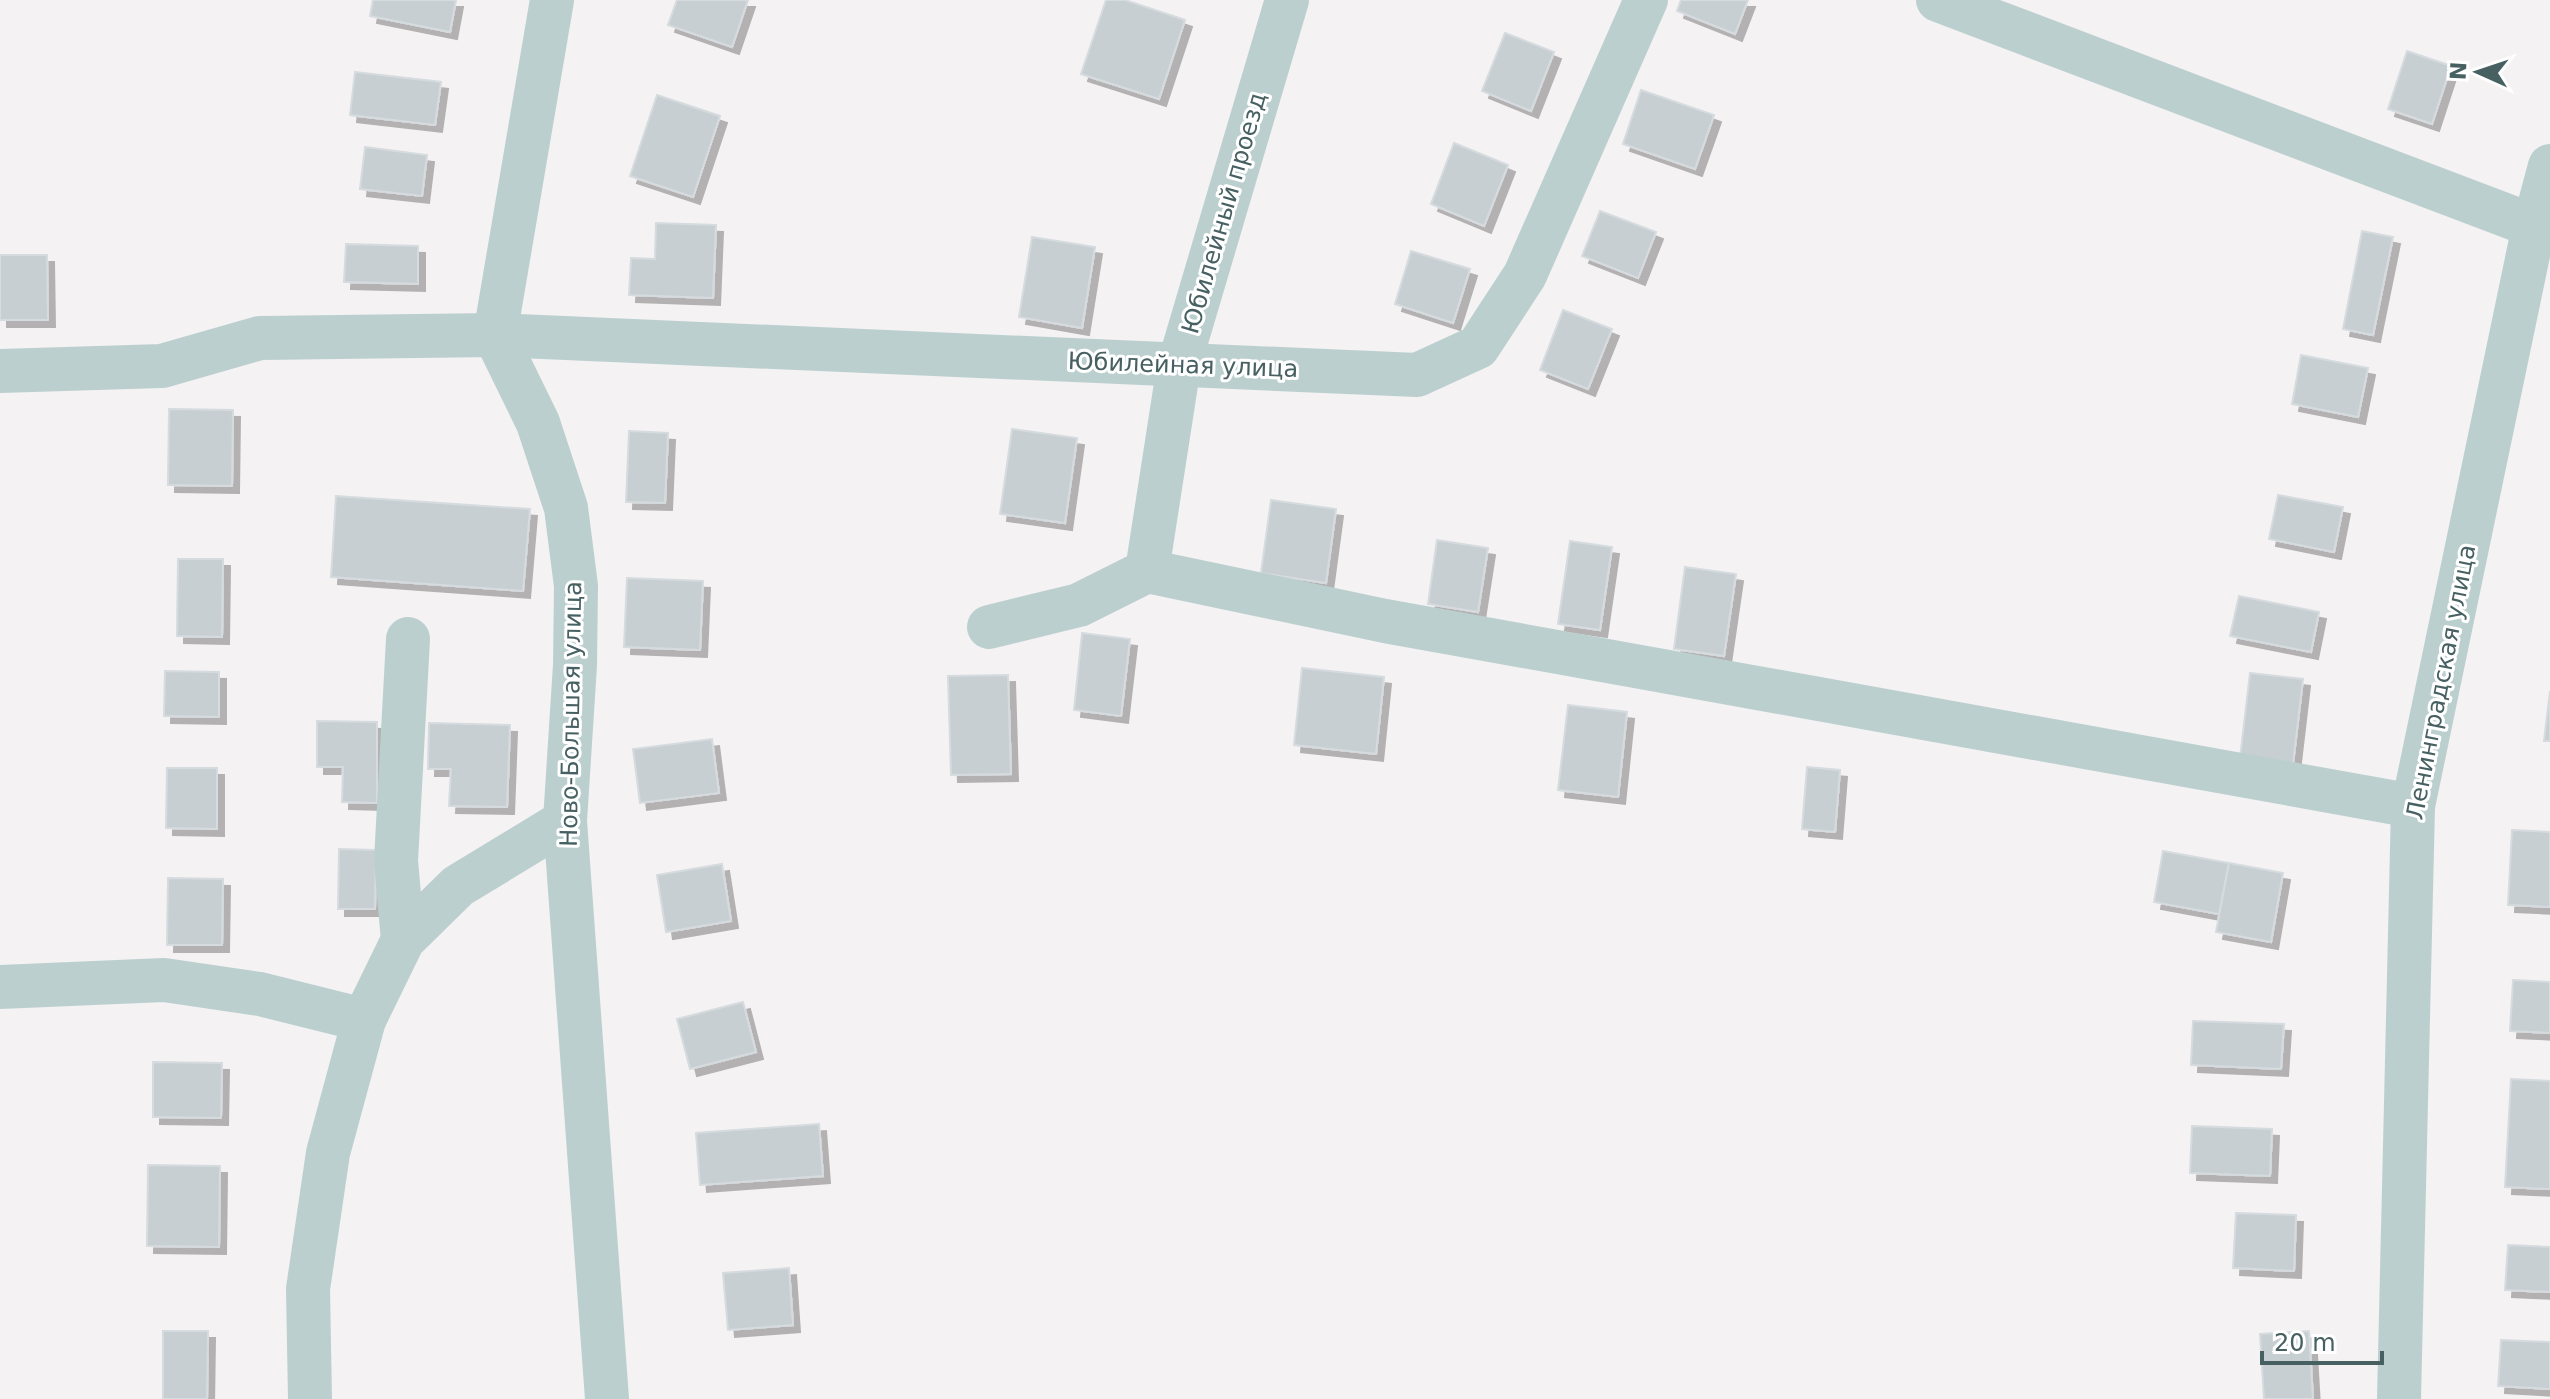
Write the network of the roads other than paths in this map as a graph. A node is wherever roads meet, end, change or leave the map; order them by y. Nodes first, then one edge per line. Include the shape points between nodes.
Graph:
1 (552, 0) edge
2 (1287, 0) edge
3 (1646, 0) edge
4 (1938, 0) edge
5 (2550, 166) edge
6 (2542, 225) edge
7 (495, 335) junction
8 (1179, 365) junction
9 (0, 371) edge
10 (1147, 571) junction
11 (989, 627) dead end
12 (408, 639) dead end
13 (2413, 806) junction
14 (565, 821) junction
15 (403, 940) junction
16 (0, 987) edge
17 (364, 1020) junction
18 (310, 1399) edge
19 (607, 1399) edge
20 (2399, 1399) edge

1 - 7 street
2 - 8 street, Юбилейный проезд
3 - 8 street, Юбилейная улица via 1525,275 1478,347 1417,375
4 - 6 street
5 - 6 street, Ленинградская улица
6 - 13 street, Ленинградская улица
7 - 8 street, Юбилейная улица
7 - 9 street, Юбилейная улица via 260,338 162,366
7 - 14 street, Ново-Большая улица via 538,423 566,508 576,586
8 - 10 street, Юбилейный проезд
10 - 11 street via 1079,605
10 - 13 street via 1385,621
12 - 15 street via 396,861
13 - 20 street, Ленинградская улица
14 - 15 street via 458,886
14 - 19 street, Ново-Большая улица
15 - 17 street
16 - 17 street via 164,980 260,994
17 - 18 street via 328,1153 308,1289

